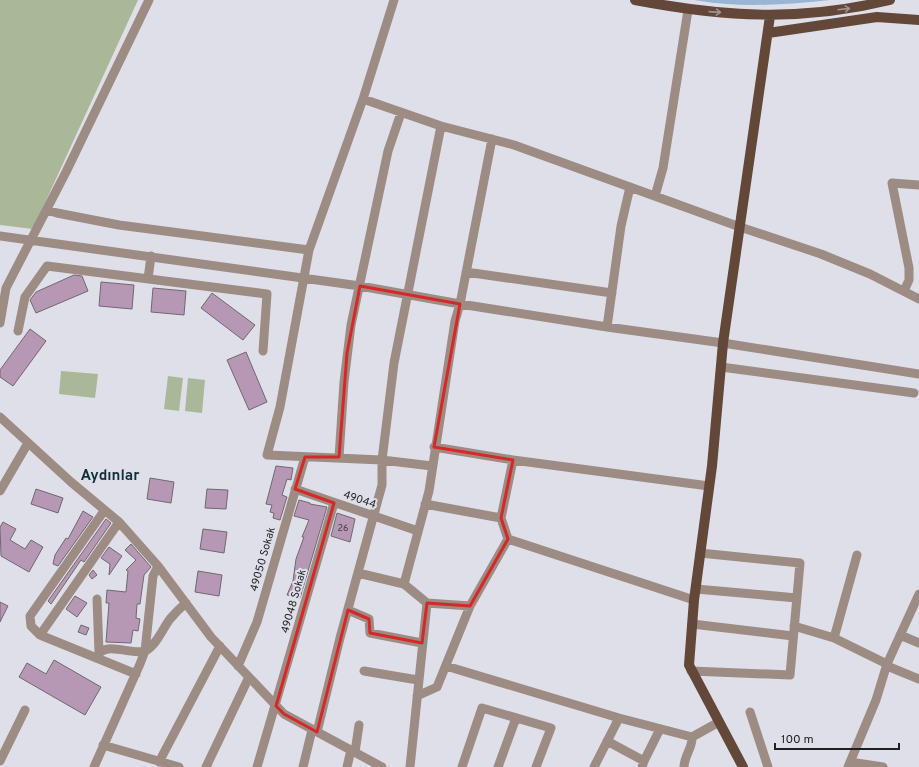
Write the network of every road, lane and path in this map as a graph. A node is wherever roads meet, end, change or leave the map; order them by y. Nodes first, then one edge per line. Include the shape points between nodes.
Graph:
1 (149, 0) edge
2 (394, 0) edge
3 (635, 0) edge
4 (890, 0) edge
5 (688, 10) junction
6 (770, 16) junction
7 (919, 20) edge
8 (768, 33) junction
9 (363, 99) junction
10 (401, 113) junction
11 (440, 126) junction
12 (492, 139) junction
13 (919, 185) edge
14 (630, 187) junction
15 (655, 196) junction
16 (47, 210) junction
17 (740, 227) junction
18 (0, 236) edge
19 (31, 240) junction
20 (309, 250) junction
21 (151, 256) junction
22 (466, 272) junction
23 (302, 277) junction
24 (148, 279) junction
25 (360, 286) junction
26 (904, 291) junction
27 (612, 293) junction
28 (406, 294) junction
29 (919, 299) edge
30 (460, 304) junction
31 (0, 324) edge
32 (607, 327) junction
33 (18, 331) dead end
34 (723, 343) junction
35 (262, 351) dead end
36 (721, 367) junction
37 (919, 374) edge
38 (914, 394) dead end
39 (0, 417) edge
40 (28, 443) junction
41 (434, 447) junction
42 (305, 457) junction
43 (338, 457) junction
44 (382, 460) junction
45 (513, 460) junction
46 (432, 466) junction
47 (709, 486) junction
48 (295, 489) junction
49 (0, 491) edge
50 (334, 503) junction
51 (425, 504) junction
52 (104, 511) junction
53 (374, 516) junction
54 (501, 518) junction
55 (118, 522) junction
56 (418, 531) junction
57 (508, 539) junction
58 (700, 554) junction
59 (857, 554) dead end
60 (158, 566) junction
61 (358, 573) junction
62 (404, 584) junction
63 (696, 589) junction
64 (919, 594) edge
65 (797, 598) junction
66 (97, 599) dead end
67 (694, 600) junction
68 (186, 603) junction
69 (427, 603) junction
70 (470, 606) junction
71 (348, 610) junction
72 (692, 624) junction
73 (794, 631) junction
74 (40, 635) junction
75 (900, 635) junction
76 (834, 638) junction
77 (422, 643) junction
78 (919, 643) edge
79 (220, 646) junction
80 (145, 651) junction
81 (98, 656) junction
82 (887, 665) junction
83 (238, 666) junction
84 (446, 666) junction
85 (364, 671) dead end
86 (691, 671) junction
87 (136, 674) junction
88 (249, 678) junction
89 (919, 679) edge
90 (418, 680) junction
91 (416, 696) junction
92 (276, 706) junction
93 (25, 710) dead end
94 (750, 712) dead end
95 (516, 718) junction
96 (619, 718) junction
97 (719, 722) junction
98 (359, 725) dead end
99 (660, 729) junction
100 (315, 731) junction
101 (692, 737) junction
102 (607, 741) junction
103 (103, 744) junction
104 (353, 751) junction
105 (0, 761) edge
106 (159, 762) junction
107 (643, 764) edge
108 (849, 764) edge
109 (94, 767) edge
110 (179, 767) edge
111 (206, 767) edge
112 (257, 767) edge
113 (302, 767) edge
114 (347, 767) edge
115 (382, 767) edge
116 (410, 767) edge
117 (462, 767) edge
118 (498, 767) edge
119 (536, 767) edge
120 (594, 767) edge
121 (684, 767) edge
122 (743, 767) edge
123 (768, 767) edge
124 (883, 767) edge

1 - 16 street
2 - 9 street
3 - 5 main road
6 -> 4 main road via 864,7
5 -> 6 main road
5 - 15 street via 663,168
6 - 8 main road
7 - 8 main road via 870,17
8 - 17 main road
9 - 10 street
9 - 20 street
10 - 11 street
10 - 25 street via 388,150
11 - 12 street
11 - 28 street
12 - 14 street
12 - 22 street
13 - 26 street via 892,182 909,268
14 - 15 street
14 - 27 street via 621,226
15 - 17 street
16 - 19 street
16 - 20 street via 119,225
17 - 26 street via 840,261
17 - 34 main road
18 - 19 street
19 - 21 street
19 - 31 street via 6,288
20 - 23 street
21 - 23 street
21 - 24 street
22 - 27 street
22 - 30 street
23 - 25 street
23 - 42 street via 280,407 267,455
24 - 33 street via 47,266 25,297
24 - 35 street via 267,294
25 - 28 street
25 - 43 street via 347,353
26 - 29 street
27 - 32 street
28 - 30 street
28 - 44 street via 388,398
30 - 32 street
30 - 41 street
32 - 34 street
34 - 36 main road
34 - 37 street
36 - 38 street
36 - 47 main road
39 - 40 street
40 - 49 street
40 - 52 street
41 - 45 street
41 - 46 street
42 - 43 street
42 - 48 street, 49050 Sokak
43 - 44 street
44 - 46 street
44 - 53 street via 382,485
45 - 47 street
45 - 54 street
46 - 51 street
47 - 58 main road
48 - 50 street, 49044
48 - 83 street, 49050 Sokak via 257,622
50 - 53 street, 49044
50 - 92 street, 49048 Sokak
51 - 54 street
51 - 56 street
52 - 55 street
52 - 74 street via 30,616 31,626
53 - 56 street, 49044
53 - 61 street
54 - 57 street
55 - 60 street
55 - 74 street
56 - 62 street
57 - 67 street
57 - 70 street
58 - 63 main road
58 - 65 street via 800,564
59 - 76 street
60 - 68 street
60 - 80 street via 153,576
61 - 62 street
61 - 71 street
62 - 69 street
63 - 65 street
63 - 67 main road
64 - 75 street
65 - 73 street
66 - 81 street
67 - 72 main road
68 - 79 street
68 - 80 street
69 - 70 street
69 - 77 street
70 - 84 street
71 - 77 street via 369,619 370,633
71 - 100 street
72 - 73 street
72 - 86 main road via 688,665
73 - 76 street
73 - 86 street via 790,675
74 - 81 street
75 - 78 street
75 - 82 street
76 - 82 street
77 - 90 street
79 - 83 street
79 - 106 street
80 - 81 street via 106,649
80 - 87 street
81 - 87 street
82 - 89 street
82 - 108 street via 876,700
83 - 88 street
84 - 91 street via 437,687
84 - 96 street
85 - 90 street
86 - 97 main road
87 - 103 street
88 - 92 street
88 - 111 street
90 - 91 street
91 - 116 street
92 - 100 street via 284,714
92 - 112 street, 49048 Sokak
93 - 105 street
94 - 123 street
95 - 117 street via 482,708
95 - 118 street
95 - 119 street via 551,728
96 - 99 street
96 - 102 street
97 - 101 street
97 - 122 main road
98 - 104 street
99 - 101 street
99 - 107 street
100 - 104 street
100 - 113 street
101 - 121 street
102 - 107 street
102 - 120 street
103 - 106 street
103 - 109 street
104 - 114 street
104 - 115 street
106 - 110 street
108 - 124 street

